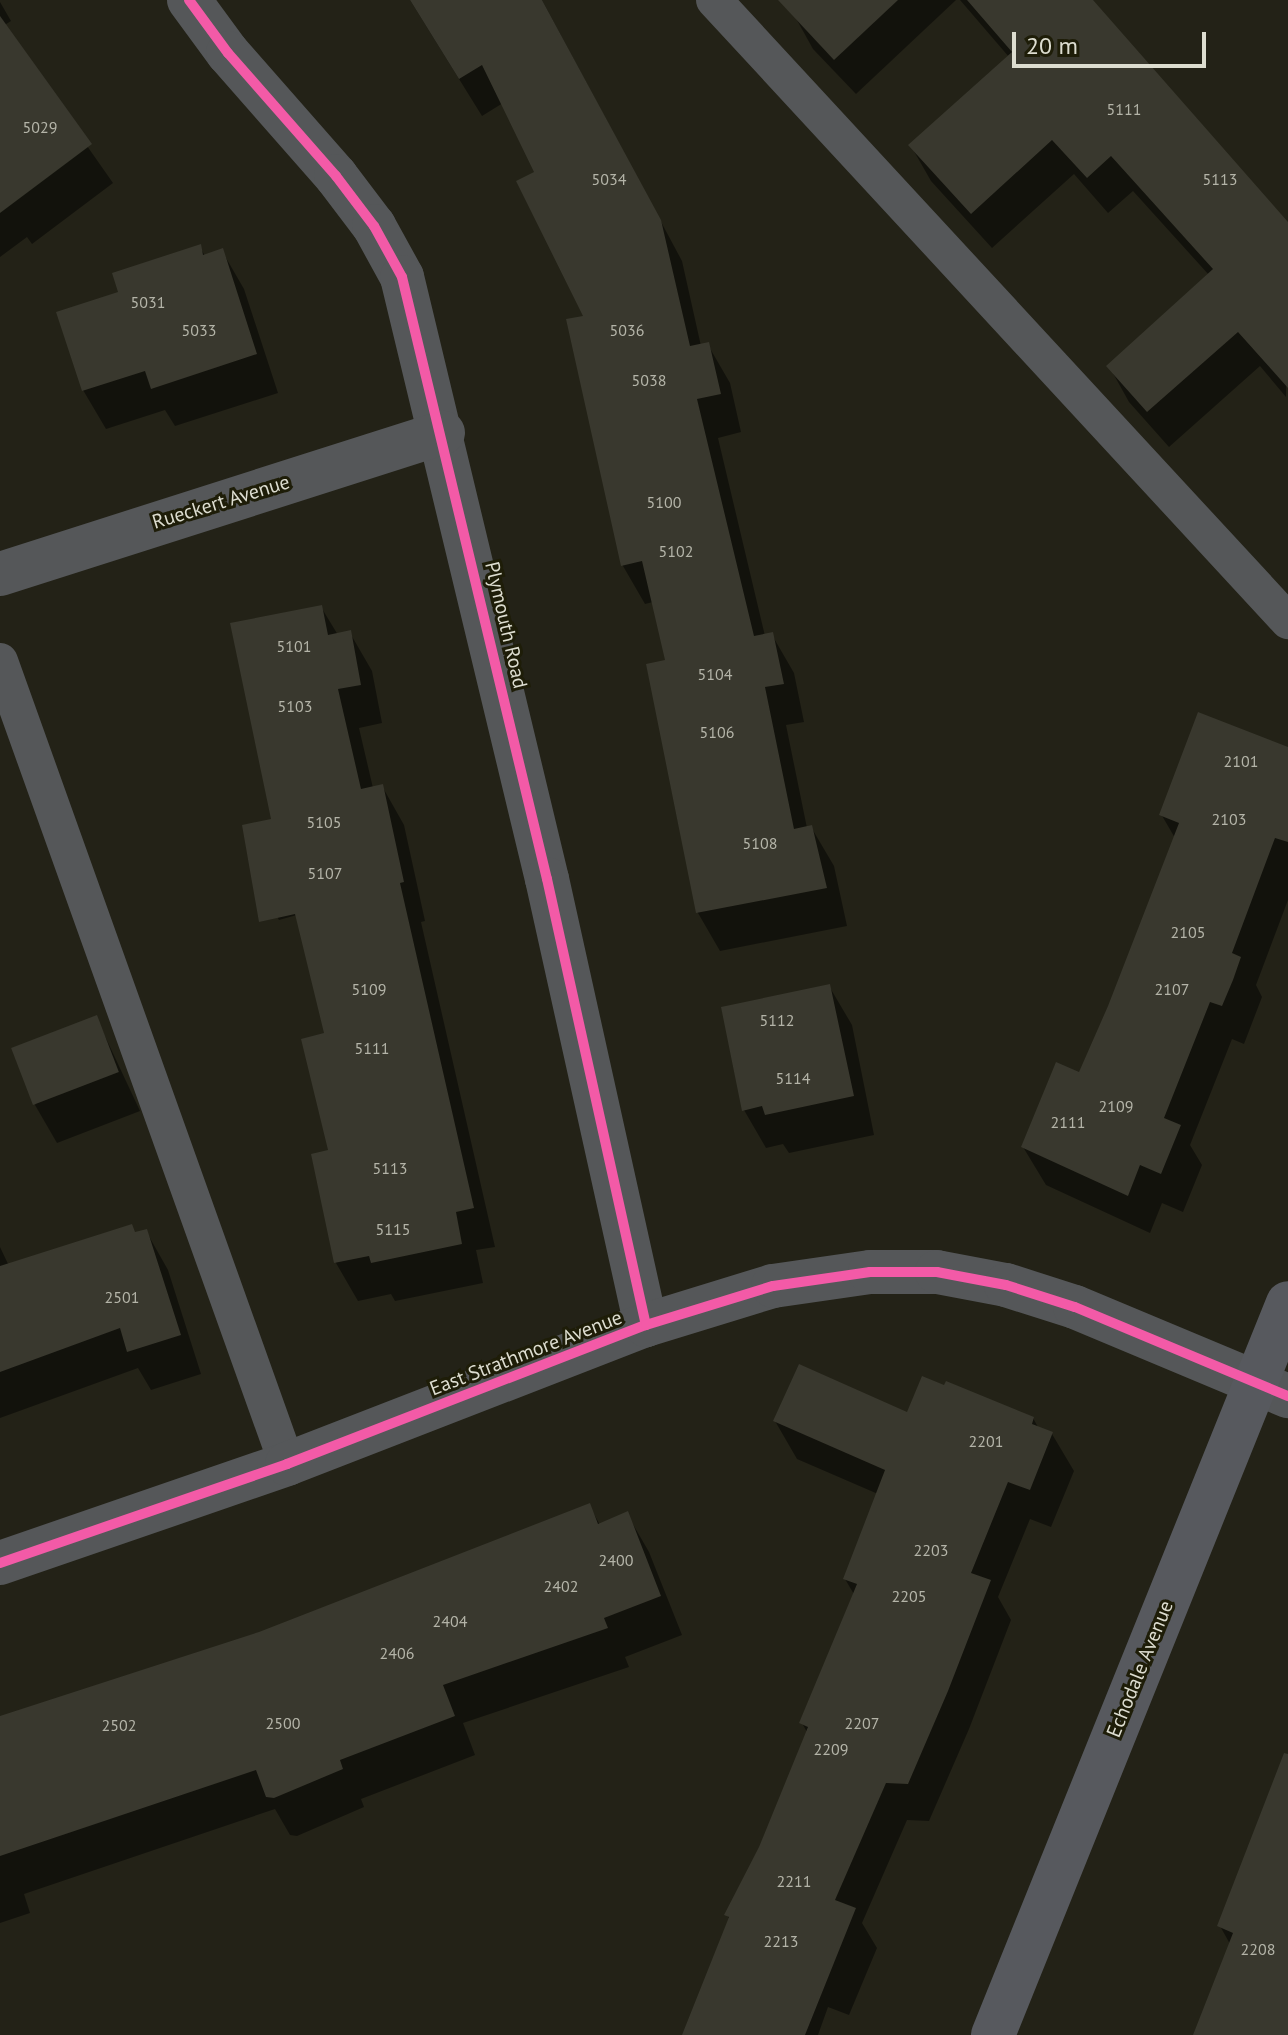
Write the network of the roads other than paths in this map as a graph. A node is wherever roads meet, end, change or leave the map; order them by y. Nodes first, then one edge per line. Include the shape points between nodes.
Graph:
1 (189, 0) edge
2 (714, 0) edge
3 (443, 433) junction
4 (0, 574) edge
5 (1288, 621) edge
6 (0, 661) edge
7 (1288, 1303) edge
8 (646, 1325) junction
9 (1272, 1389) edge
10 (287, 1464) junction
11 (0, 1563) edge
12 (993, 2035) edge

1 - 3 street, Plymouth Road via 374,226 402,277
2 - 5 lane
3 - 4 street, Rueckert Avenue
3 - 8 street, Plymouth Road
6 - 10 lane
7 - 9 main road, Echodale Avenue
8 - 9 street, East Strathmore Avenue via 773,1286 870,1272 937,1272 1006,1285 1075,1307
8 - 10 street, East Strathmore Avenue
9 - 12 main road, Echodale Avenue
10 - 11 street, East Strathmore Avenue

